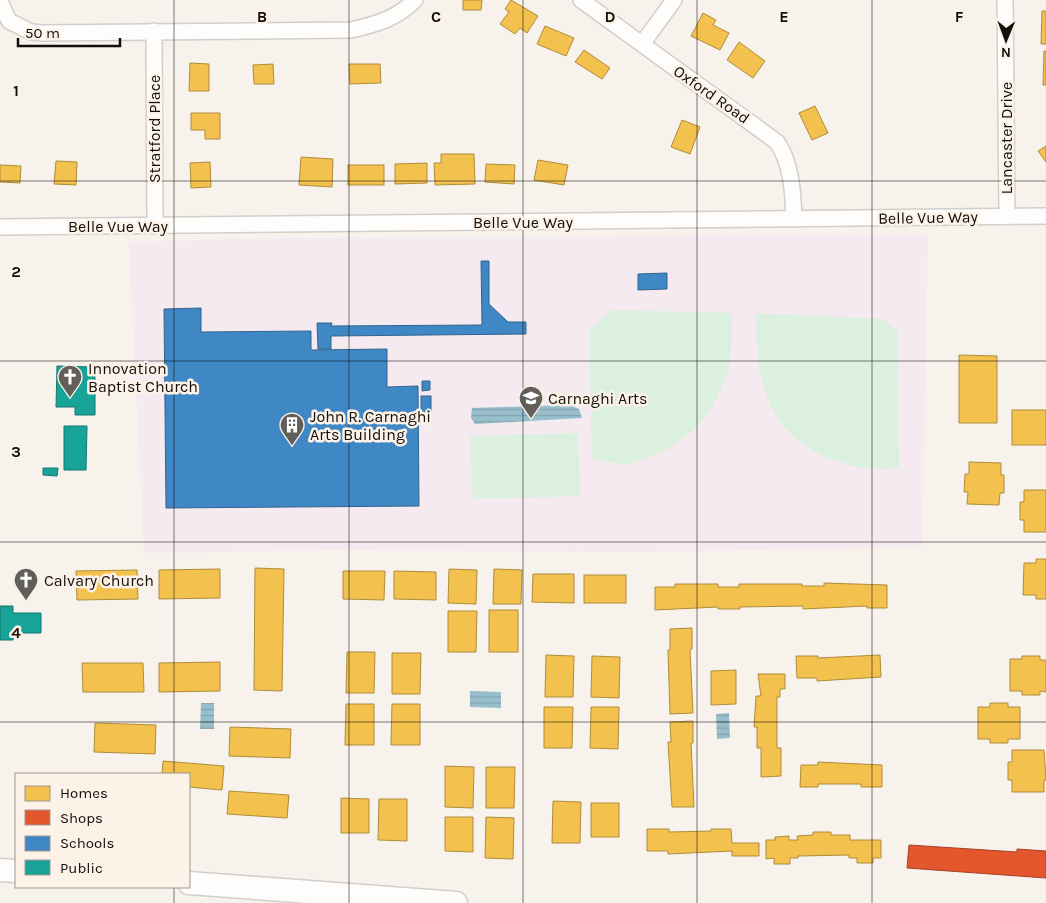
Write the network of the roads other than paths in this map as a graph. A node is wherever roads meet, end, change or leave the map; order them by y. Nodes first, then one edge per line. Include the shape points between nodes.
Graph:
1 (415, 0) edge
2 (580, 0) edge
3 (674, 0) edge
4 (1005, 0) edge
5 (0, 1) edge
6 (154, 31) junction
7 (642, 44) junction
8 (1007, 216) junction
9 (1046, 216) edge
10 (794, 219) junction
11 (155, 226) junction
12 (0, 227) edge
13 (0, 870) edge
14 (15, 871) edge
15 (190, 884) edge
16 (456, 903) edge

1 - 6 street via 404,12 384,22 351,30
2 - 7 street, Oxford Road
3 - 7 street
4 - 8 street, Lancaster Drive
5 - 6 street via 9,21 20,28 42,33
6 - 11 street, Stratford Place
7 - 10 street, Oxford Road via 778,142 789,171
8 - 9 street, Belle Vue Way
8 - 10 street, Belle Vue Way
10 - 11 street, Belle Vue Way
11 - 12 street, Belle Vue Way
13 - 14 main road
15 - 16 main road

